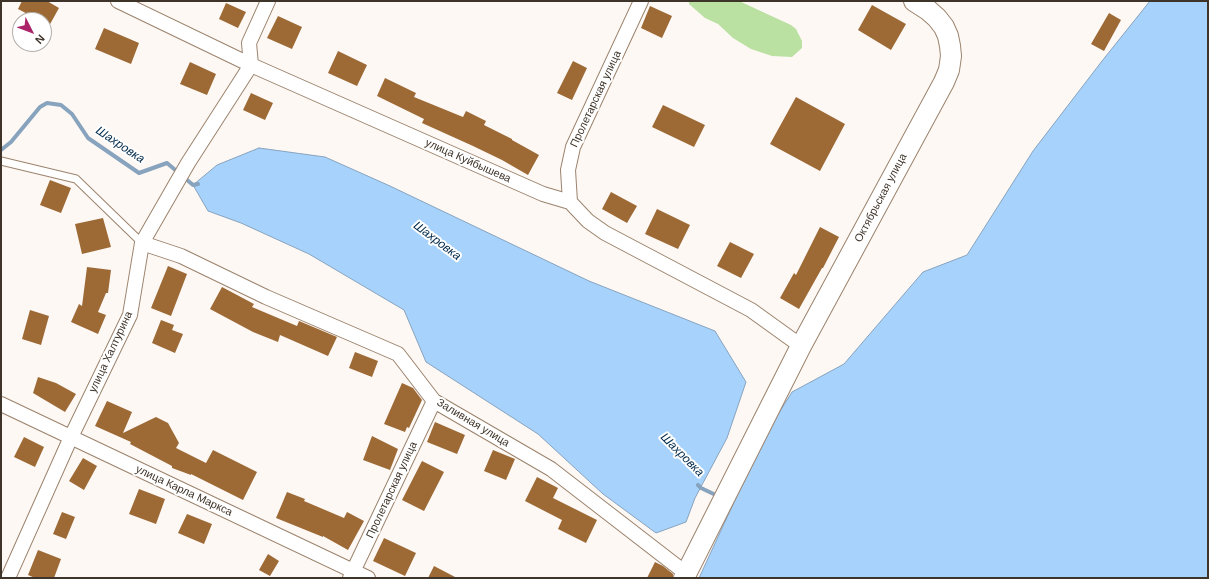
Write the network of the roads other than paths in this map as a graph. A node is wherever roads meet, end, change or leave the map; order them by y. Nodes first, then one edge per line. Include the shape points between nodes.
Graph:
1 (118, 1) edge
2 (268, 1) edge
3 (641, 1) edge
4 (914, 1) edge
5 (251, 65) junction
6 (1, 161) edge
7 (570, 202) junction
8 (142, 243) junction
9 (801, 346) junction
10 (434, 401) junction
11 (1, 404) edge
12 (71, 437) junction
13 (352, 575) edge
14 (685, 576) edge
15 (8, 578) edge
16 (368, 578) edge

1 - 5 street, улица Куйбышева
2 - 5 street via 249,43
3 - 7 street, Пролетарская улица via 573,147 568,170
4 - 9 street, Октябрьская улица via 928,10 944,27 950,46 949,70
5 - 7 street, улица Куйбышева via 543,194
5 - 8 street, улица Халтурина via 188,163
6 - 8 lane via 76,179
7 - 9 street via 605,234 751,310
8 - 10 street, Заливная улица via 181,256 266,297 398,354
8 - 12 street, улица Халтурина via 130,315
9 - 14 street, Октябрьская улица
10 - 13 street, Пролетарская улица
10 - 14 street, Заливная улица via 551,469
11 - 12 street, улица Карла Маркса
12 - 13 street, улица Карла Маркса
12 - 15 street, улица Халтурина
13 - 16 street, улица Карла Маркса

